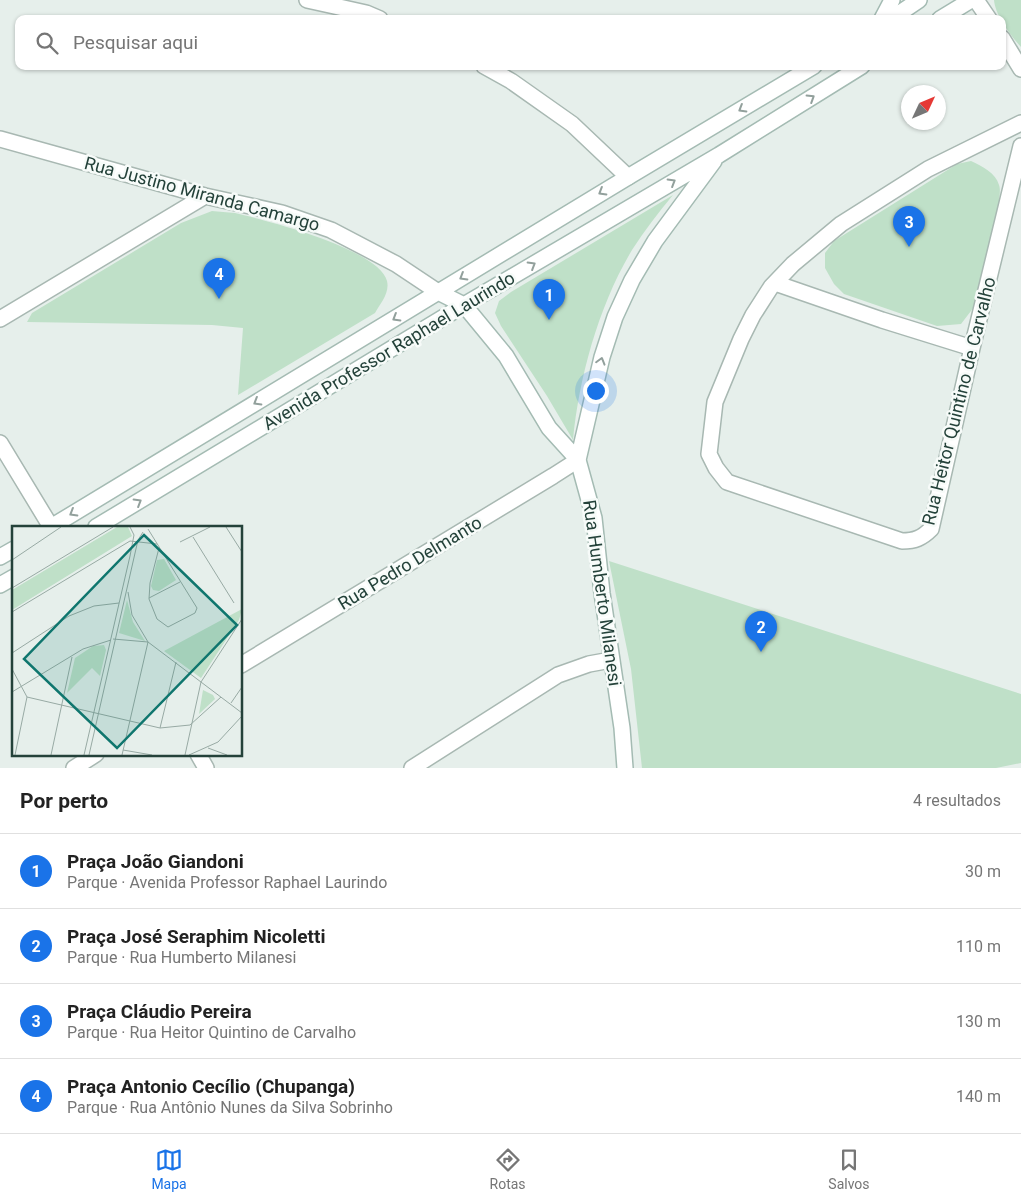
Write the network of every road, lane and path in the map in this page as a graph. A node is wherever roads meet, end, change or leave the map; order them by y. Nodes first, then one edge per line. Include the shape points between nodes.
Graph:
1 (307, 0) edge
2 (892, 0) edge
3 (919, 0) edge
4 (971, 0) edge
5 (976, 0) edge
6 (371, 15) edge
7 (884, 15) edge
8 (897, 15) edge
9 (947, 15) edge
10 (986, 15) edge
11 (1006, 45) edge
12 (1021, 69) edge
13 (491, 70) edge
14 (807, 70) edge
15 (856, 70) edge
16 (1021, 123) edge
17 (0, 139) edge
18 (1021, 146) edge
19 (719, 155) junction
20 (628, 177) junction
21 (205, 196) junction
22 (775, 283) junction
23 (438, 292) junction
24 (464, 305) junction
25 (0, 319) edge
26 (972, 348) junction
27 (0, 443) edge
28 (578, 460) junction
29 (50, 526) edge
30 (53, 526) edge
31 (98, 526) edge
32 (12, 550) edge
33 (0, 557) edge
34 (12, 578) edge
35 (0, 585) edge
36 (612, 660) junction
37 (242, 663) edge
38 (93, 756) edge
39 (199, 756) edge
40 (74, 768) edge
41 (206, 768) edge
42 (412, 768) edge
43 (625, 768) edge

1 - 6 street
2 - 7 street
3 - 8 street
4 - 9 street
5 - 10 street
11 - 12 street
13 - 20 street via 572,124
14 -> 20 street, Avenida Professor Raphael Laurindo
19 -> 15 street, Avenida Professor Raphael Laurindo
16 - 22 street, Rua Heitor Quintino de Carvalho via 928,169 841,224
17 - 21 street, Rua Justino Miranda Camargo
18 - 26 street, Rua Heitor Quintino de Carvalho
24 -> 19 street, Avenida Professor Raphael Laurindo
28 -> 19 street, Rua Humberto Milanesi via 602,357 632,280 655,241
20 -> 23 street, Avenida Professor Raphael Laurindo
21 - 23 street, Rua Justino Miranda Camargo via 282,213 331,230 396,264
21 - 25 street
22 - 26 street
22 - 26 street, Rua Heitor Quintino de Carvalho via 753,315 715,402 709,454 727,482 902,541 913,541 931,529
23 - 24 street, Rua Justino Miranda Camargo
23 -> 30 street, Avenida Professor Raphael Laurindo
24 - 28 street, Rua Justino Miranda Camargo via 506,356 549,428
31 -> 24 street, Avenida Professor Raphael Laurindo
27 - 29 street
28 - 36 street, Rua Humberto Milanesi via 594,518
28 - 37 street, Rua Pedro Delmanto
32 - 33 street
34 - 35 street
36 - 42 street via 558,675
36 - 43 street, Rua Humberto Milanesi
38 - 40 street
39 - 41 street

